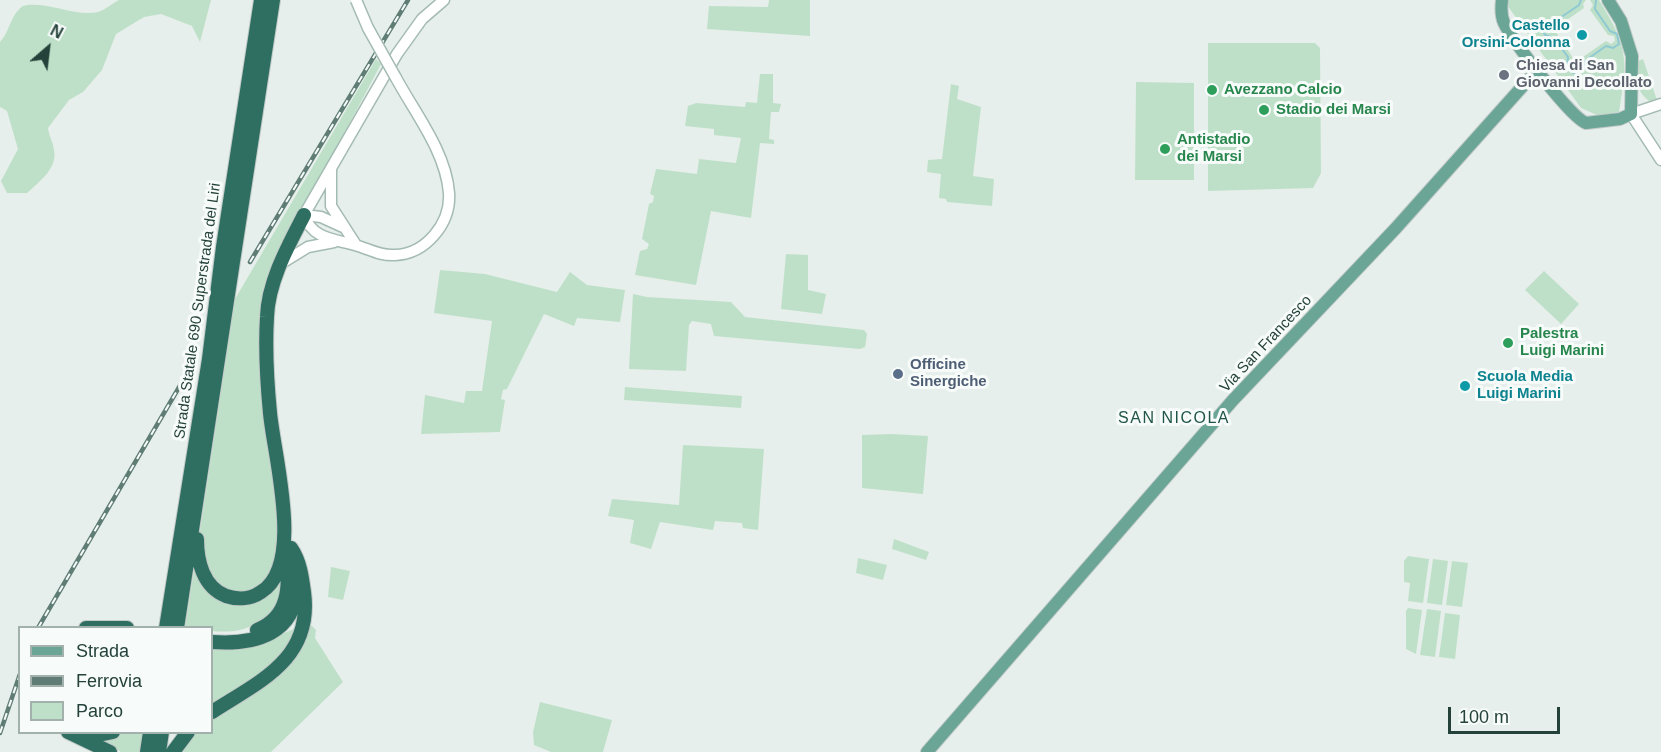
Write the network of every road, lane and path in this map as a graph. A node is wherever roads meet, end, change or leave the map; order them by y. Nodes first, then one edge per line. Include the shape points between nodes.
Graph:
1 (261, 0) edge
2 (273, 0) edge
3 (356, 0) edge
4 (444, 0) edge
5 (1502, 0) edge
6 (1608, 0) edge
7 (1538, 69) junction
8 (1661, 104) edge
9 (1631, 114) junction
10 (1661, 160) edge
11 (333, 164) junction
12 (304, 215) junction
13 (343, 227) junction
14 (336, 242) junction
15 (356, 245) junction
16 (228, 247) junction
17 (282, 263) junction
18 (199, 495) junction
19 (288, 548) junction
20 (172, 626) edge
21 (213, 635) edge
22 (213, 642) edge
23 (213, 711) edge
24 (73, 734) edge
25 (103, 734) edge
26 (150, 734) edge
27 (162, 734) edge
28 (186, 734) edge
29 (84, 738) junction
30 (110, 752) edge
31 (147, 752) edge
32 (159, 752) edge
33 (173, 752) edge
34 (927, 752) edge

1 - 16 highway, Strada Statale 690 Superstrada del Liri
2 - 16 highway, Strada Statale 690 Superstrada del Liri
3 - 15 street, bridge via 436,150 449,191 449,207 434,235 414,252 375,253
4 - 11 street via 422,19 397,54
5 - 7 main road via 1504,22
6 - 9 main road via 1622,21 1632,56
7 - 9 main road via 1582,122 1620,119
7 - 34 main road, Via San Francesco via 1396,228 1233,400
8 - 9 street
9 - 10 street
11 - 12 street
11 - 13 street via 331,206
12 - 13 street via 321,216
12 - 14 street via 307,225 320,236
12 - 17 highway
13 - 15 street
14 - 15 street
14 - 17 street via 308,247
16 - 18 highway, Strada Statale 690 Superstrada del Liri
16 - 20 highway, Strada Statale 690 Superstrada del Liri
17 - 19 highway via 272,287 267,316 270,412
18 - 19 highway via 199,558 206,579 217,591 236,598 260,593 277,576
18 - 20 highway, Strada Statale 690 Superstrada del Liri
19 - 21 highway via 288,591 278,615 266,626 248,633
19 - 22 highway via 296,593 287,621 255,638
19 - 23 highway via 298,561 305,602 301,639 283,662
24 - 29 highway
25 - 29 highway
26 - 31 highway
27 - 32 highway
28 - 33 highway
29 - 30 highway

